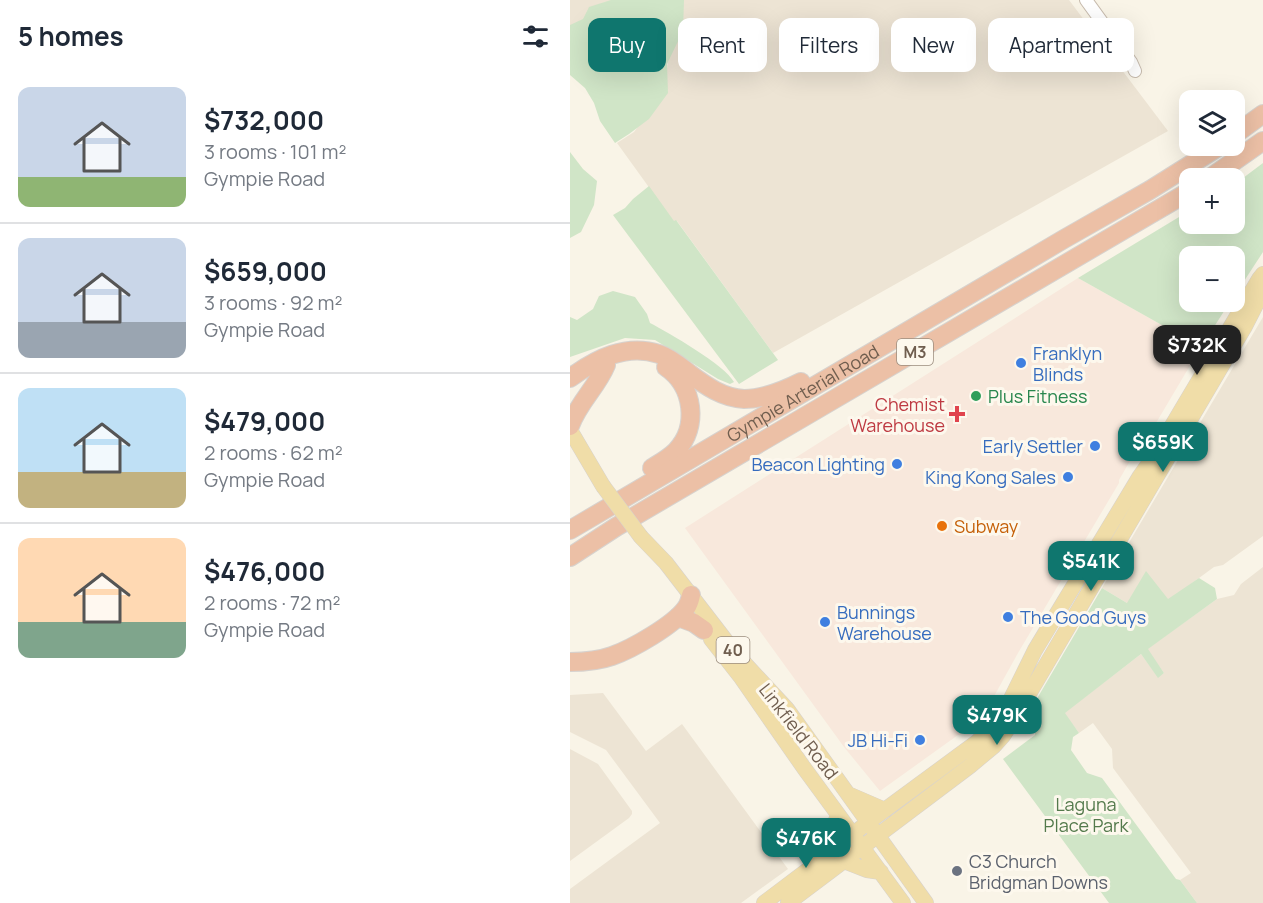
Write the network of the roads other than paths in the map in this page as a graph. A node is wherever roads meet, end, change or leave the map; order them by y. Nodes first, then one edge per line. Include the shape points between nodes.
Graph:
1 (1086, 0) edge
2 (1135, 72) dead end
3 (1263, 114) edge
4 (1245, 127) edge
5 (1263, 141) edge
6 (1204, 156) edge
7 (1224, 168) edge
8 (1179, 197) edge
9 (1263, 274) edge
10 (1263, 291) edge
11 (859, 359) junction
12 (606, 365) junction
13 (570, 380) edge
14 (570, 428) edge
15 (570, 445) edge
16 (603, 486) junction
17 (633, 492) junction
18 (570, 530) edge
19 (570, 557) edge
20 (686, 606) junction
21 (704, 630) joint
22 (570, 662) edge
23 (848, 794) junction
24 (885, 810) junction
25 (838, 814) junction
26 (900, 819) junction
27 (867, 823) junction
28 (877, 835) junction
29 (858, 840) junction
30 (890, 853) junction
31 (844, 861) junction
32 (817, 863) junction
33 (881, 872) junction
34 (764, 903) edge
35 (788, 903) edge
36 (903, 903) edge
37 (926, 903) edge

1 - 2 street
3 - 4 highway
5 - 7 highway
6 - 11 highway, Gympie Arterial Road / M3
8 - 19 highway, Gympie Arterial Road / M3
9 - 24 main road via 1035,650 1004,712 977,742
10 - 26 main road via 1008,729 979,760
11 - 13 highway via 837,362 783,390 758,398 743,399 716,392 670,359 645,351 604,357
11 - 17 highway, Gympie Arterial Road / M3
12 - 13 highway
12 - 14 highway
12 - 17 highway via 632,359 662,364 678,378 689,398 691,420 685,438 676,451 644,473
14 - 16 main road, Linkfield Road / 40
15 - 16 main road, Linkfield Road / 40
16 - 20 main road, Linkfield Road / 40, bridge via 641,537 666,562
17 - 18 highway, Gympie Arterial Road / M3
20 - 21 highway via 694,623
20 - 22 highway via 628,650 609,657
20 - 23 main road, Linkfield Road / 40 via 787,709
21 - 25 main road, Linkfield Road / 40
23 - 24 main road
23 - 27 main road, Linkfield Road / 40
24 - 27 main road
25 - 29 main road, Linkfield Road / 40
25 - 32 main road
26 - 28 main road
26 - 30 main road
27 - 28 main road, Linkfield Road / 40
27 - 29 main road
28 - 29 main road
28 - 30 main road, Linkfield Road / 40
29 - 31 main road
29 - 32 main road
29 - 33 main road, Linkfield Road / 40
30 - 37 main road, Linkfield Road / 40
31 - 33 main road
31 - 35 main road
32 - 34 main road
33 - 36 main road, Linkfield Road / 40

